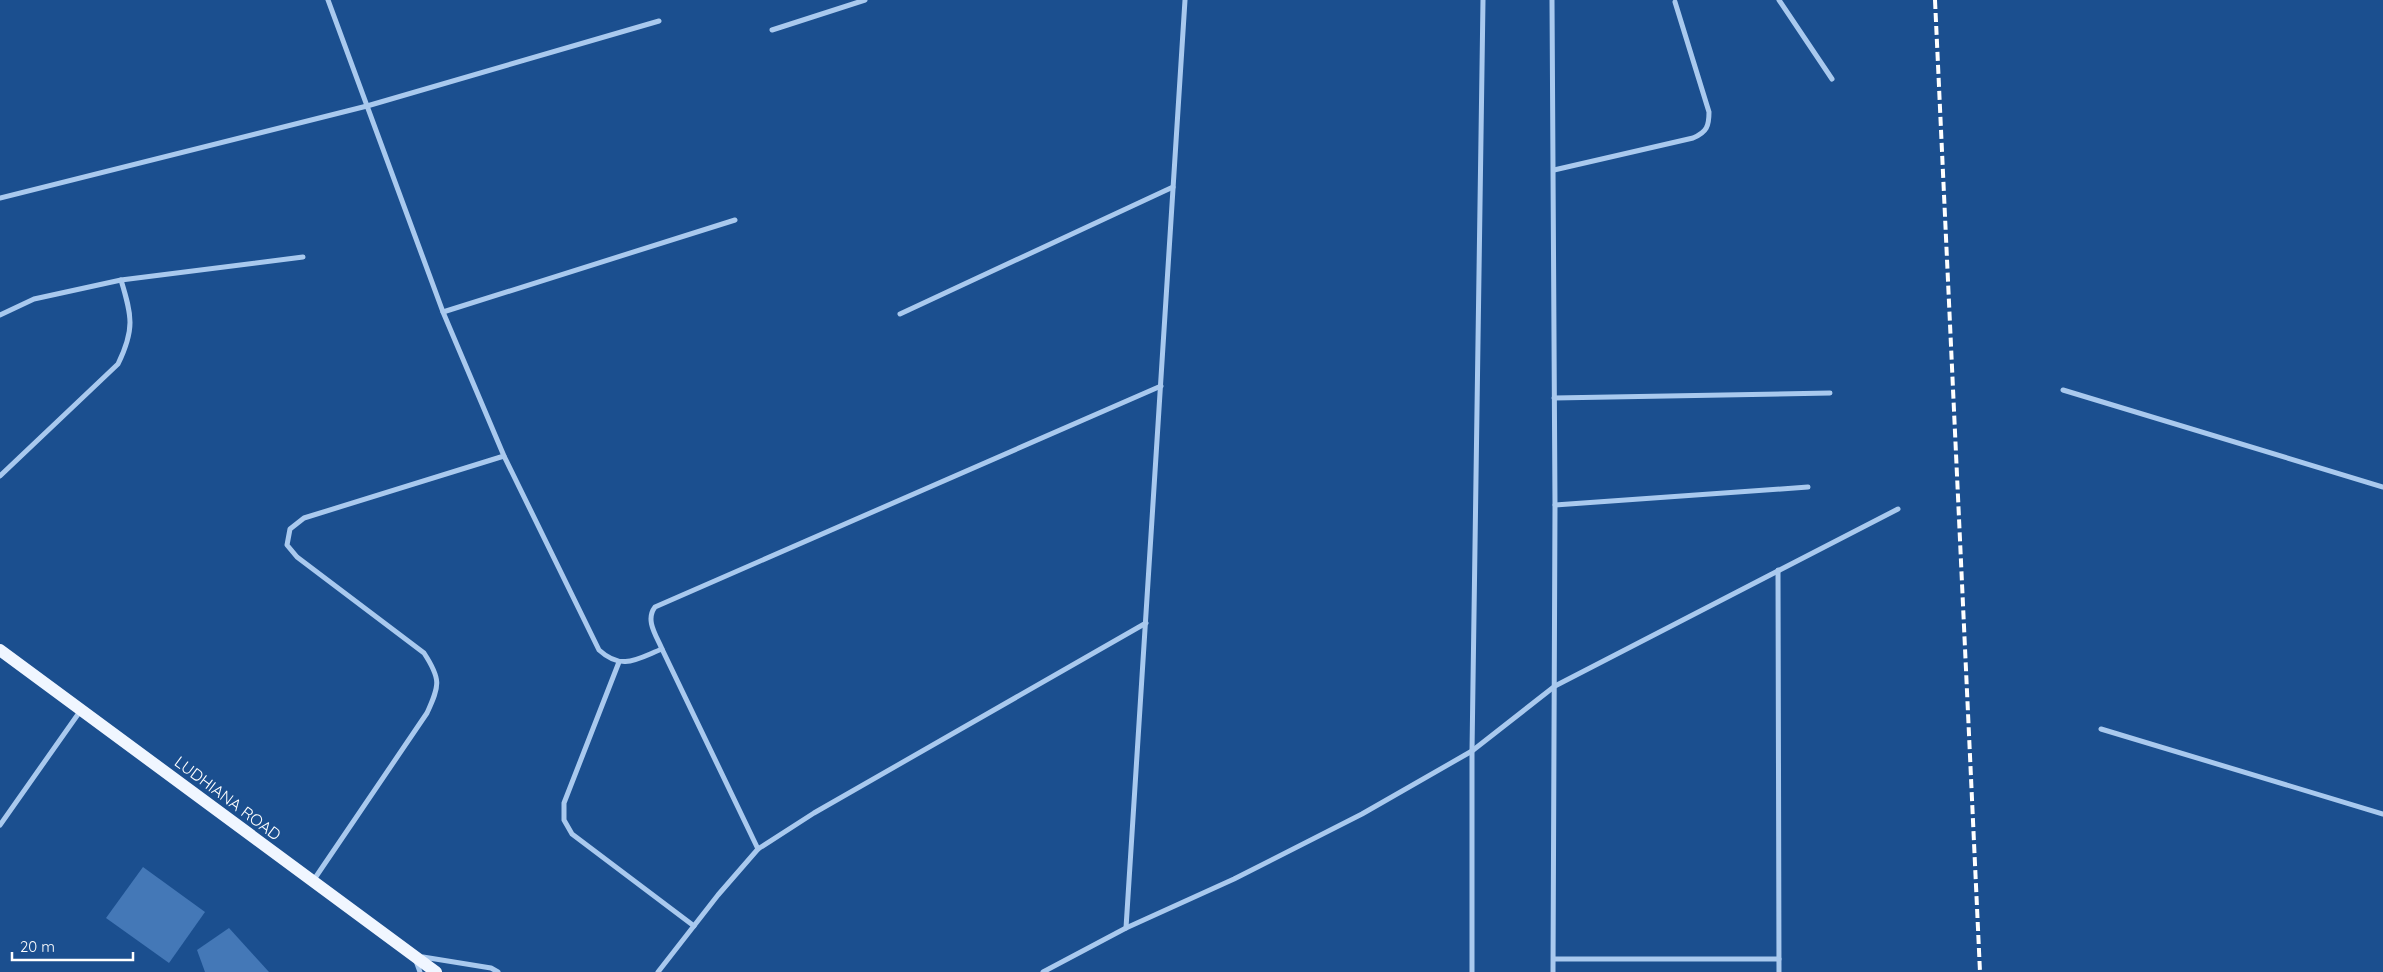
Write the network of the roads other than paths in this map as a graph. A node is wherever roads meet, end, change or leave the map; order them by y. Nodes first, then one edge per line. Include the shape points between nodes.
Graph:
1 (328, 0) edge
2 (865, 0) edge
3 (1185, 0) edge
4 (1483, 0) edge
5 (1552, 0) edge
6 (1779, 0) edge
7 (1675, 2) dead end
8 (658, 21) dead end
9 (772, 30) dead end
10 (1832, 79) dead end
11 (367, 106) junction
12 (1554, 170) junction
13 (1173, 187) junction
14 (0, 198) edge
15 (735, 220) dead end
16 (303, 257) dead end
17 (121, 280) junction
18 (443, 312) junction
19 (900, 314) dead end
20 (0, 315) edge
21 (1161, 386) junction
22 (2062, 390) dead end
23 (1830, 393) dead end
24 (1554, 398) junction
25 (504, 456) junction
26 (0, 476) edge
27 (1808, 487) dead end
28 (2383, 487) edge
29 (1555, 505) junction
30 (1898, 509) dead end
31 (1778, 570) junction
32 (1146, 623) junction
33 (662, 649) junction
34 (0, 650) edge
35 (619, 662) junction
36 (1555, 686) junction
37 (81, 710) junction
38 (2101, 729) dead end
39 (1472, 751) junction
40 (2383, 814) edge
41 (0, 825) edge
42 (758, 849) junction
43 (313, 881) junction
44 (694, 926) junction
45 (1126, 928) junction
46 (415, 956) junction
47 (1554, 959) junction
48 (1779, 959) junction
49 (420, 972) edge
50 (436, 972) edge
51 (498, 972) edge
52 (658, 972) edge
53 (1043, 972) edge
54 (1472, 972) edge
55 (1553, 972) edge
56 (1779, 972) edge

1 - 11 street
2 - 9 street
3 - 13 street
4 - 39 street
5 - 12 street
6 - 10 street
7 - 12 street via 1709,112 1709,124 1704,133
8 - 11 street
11 - 14 street
11 - 18 street
12 - 24 street
13 - 19 street
13 - 21 street
15 - 18 street
16 - 17 street
17 - 20 street via 34,299
17 - 26 street via 131,313 129,341 118,364
18 - 25 street
21 - 32 street
21 - 33 street via 655,607 650,620
22 - 28 street
23 - 24 street
24 - 29 street
25 - 35 street via 599,650
25 - 43 street via 304,518 290,529 287,545 297,557 424,653 437,672 436,693 427,713
27 - 29 street
29 - 36 street
30 - 31 street
31 - 36 street
31 - 48 street
32 - 42 street via 814,813
32 - 45 street
33 - 35 street via 631,661
33 - 42 street
34 - 37 main road, LUDHIANA ROAD
35 - 44 street via 564,803 564,820 572,834
36 - 39 street
36 - 47 street
37 - 41 street
37 - 43 main road, LUDHIANA ROAD
38 - 40 street
39 - 45 street via 1362,814 1234,879
39 - 54 street
42 - 44 street
43 - 46 main road, LUDHIANA ROAD
44 - 52 street
45 - 53 street
46 - 49 street
46 - 50 main road, LUDHIANA ROAD
46 - 51 street via 491,968
47 - 48 street
47 - 55 street
48 - 56 street

